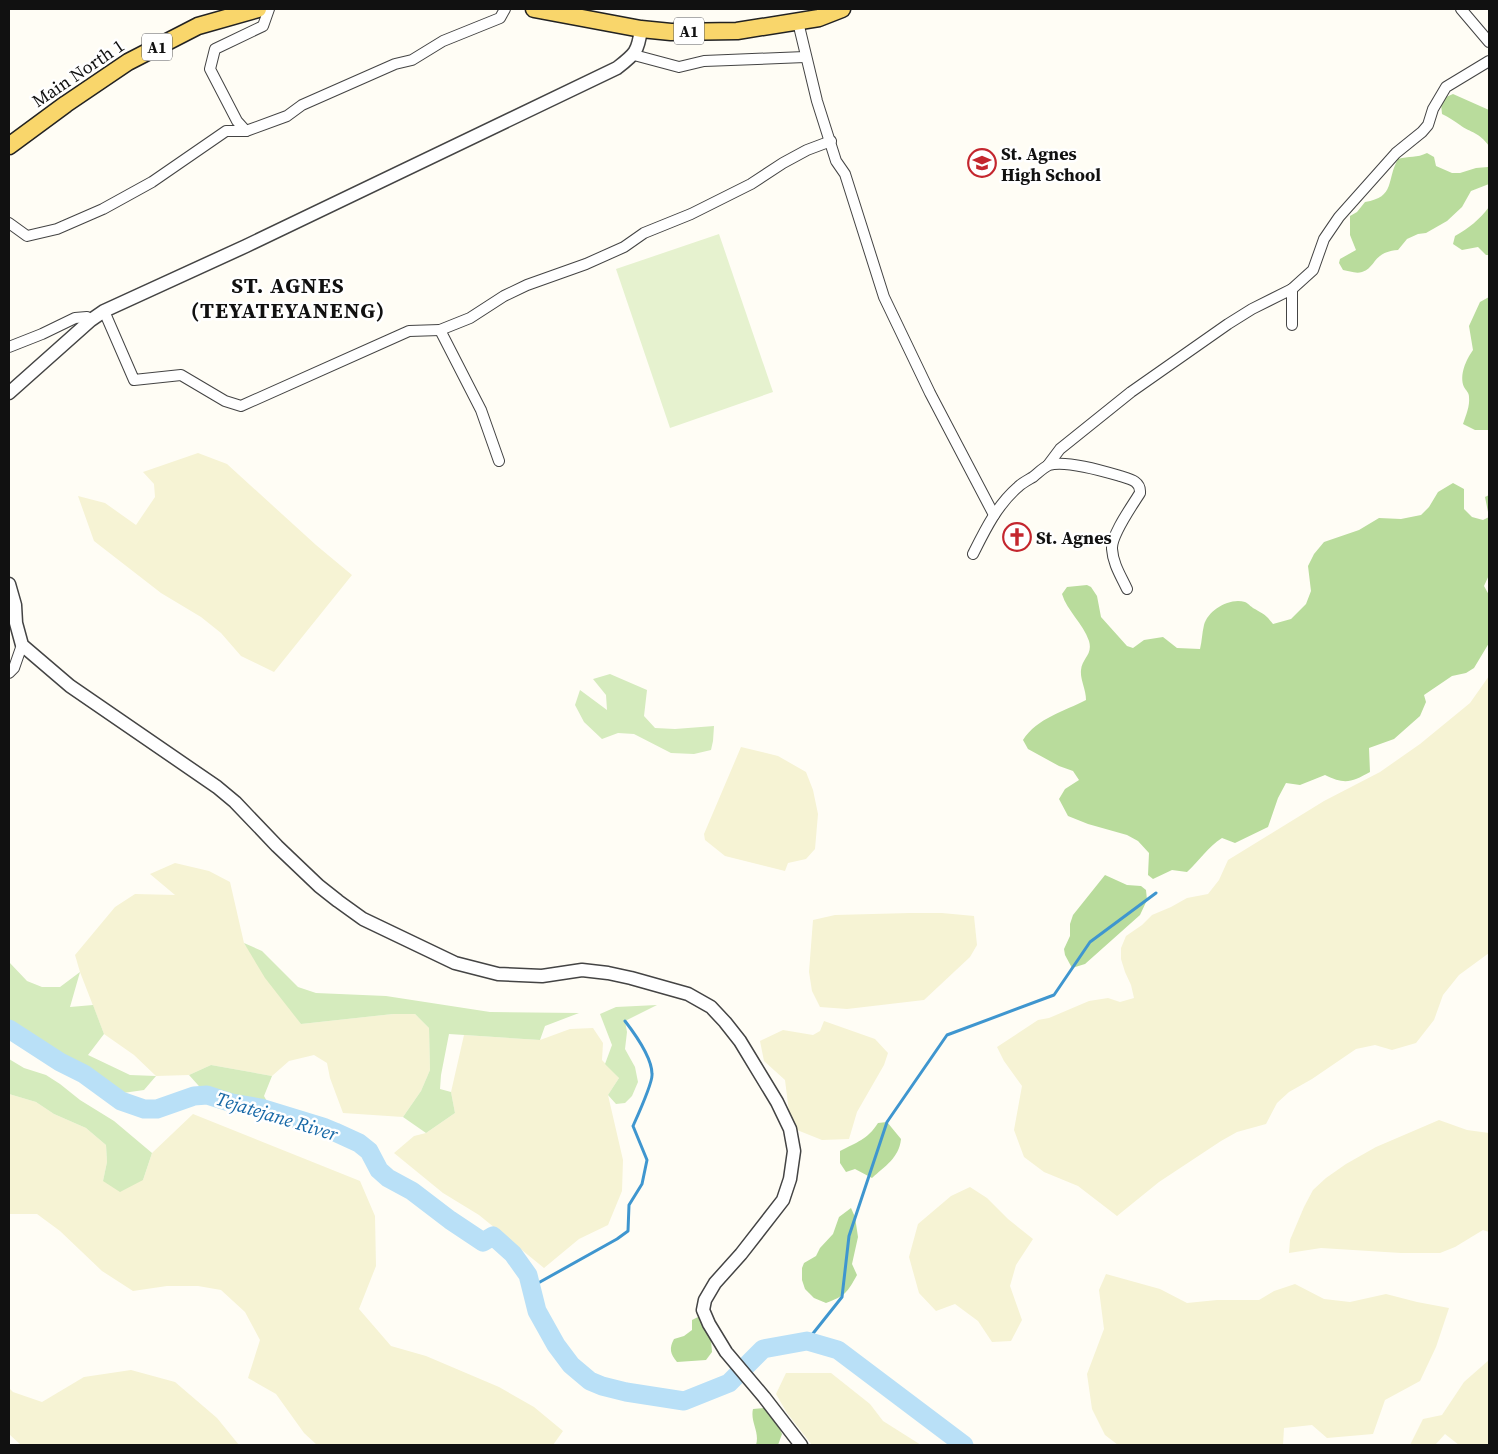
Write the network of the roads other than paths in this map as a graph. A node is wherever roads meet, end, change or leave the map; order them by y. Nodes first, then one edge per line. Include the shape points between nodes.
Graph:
1 (258, 9) edge
2 (269, 9) edge
3 (505, 9) edge
4 (534, 9) edge
5 (842, 9) edge
6 (1461, 9) edge
7 (798, 22) junction
8 (641, 29) junction
9 (1489, 42) edge
10 (634, 55) junction
11 (805, 57) junction
12 (1489, 61) edge
13 (246, 131) junction
14 (831, 141) junction
15 (9, 146) edge
16 (9, 223) edge
17 (1292, 289) junction
18 (104, 311) junction
19 (91, 320) junction
20 (1292, 325) dead end
21 (440, 330) junction
22 (9, 347) edge
23 (9, 393) edge
24 (499, 461) dead end
25 (1048, 466) junction
26 (994, 514) junction
27 (973, 554) dead end
28 (9, 584) edge
29 (1127, 589) dead end
30 (22, 645) junction
31 (9, 673) edge
32 (801, 1445) edge

1 - 15 main road, Main North 1 / A1 via 198,26 128,62
2 - 13 street via 263,26 215,49 210,70 237,121
3 - 13 street via 500,18 444,41 412,60 395,64 302,105 287,116
4 - 8 main road, A1
5 - 7 main road, A1
6 - 9 street
7 - 8 main road, A1 via 737,31
7 - 11 street
8 - 10 street
10 - 11 street via 679,67 704,61
10 - 18 street via 618,68 501,125
11 - 14 street
12 - 17 street via 1446,87 1428,125 1396,153 1339,217 1324,239 1313,270
13 - 16 street via 226,131 152,182 57,229 26,236
14 - 21 street via 807,150 751,184 644,233 624,247 527,285 470,318
14 - 26 street via 836,161 845,174 884,297
17 - 20 street
17 - 25 street via 1228,324 1131,392 1060,449
18 - 19 street
18 - 21 street via 134,380 181,375 225,401 240,406 409,332
19 - 22 street via 75,318
19 - 23 street
21 - 24 street via 481,410
25 - 26 street via 1018,488
25 - 29 street via 1073,465 1101,470 1138,483 1140,494 1121,524 1112,547 1117,569
26 - 27 street
28 - 30 street
30 - 31 street
30 - 32 street via 70,686 217,787 319,886 363,919 455,963 478,970 542,976 582,970 608,973 688,994 711,1007 740,1041 777,1102 790,1129 794,1151 783,1200 716,1283 705,1300 703,1310 726,1352

